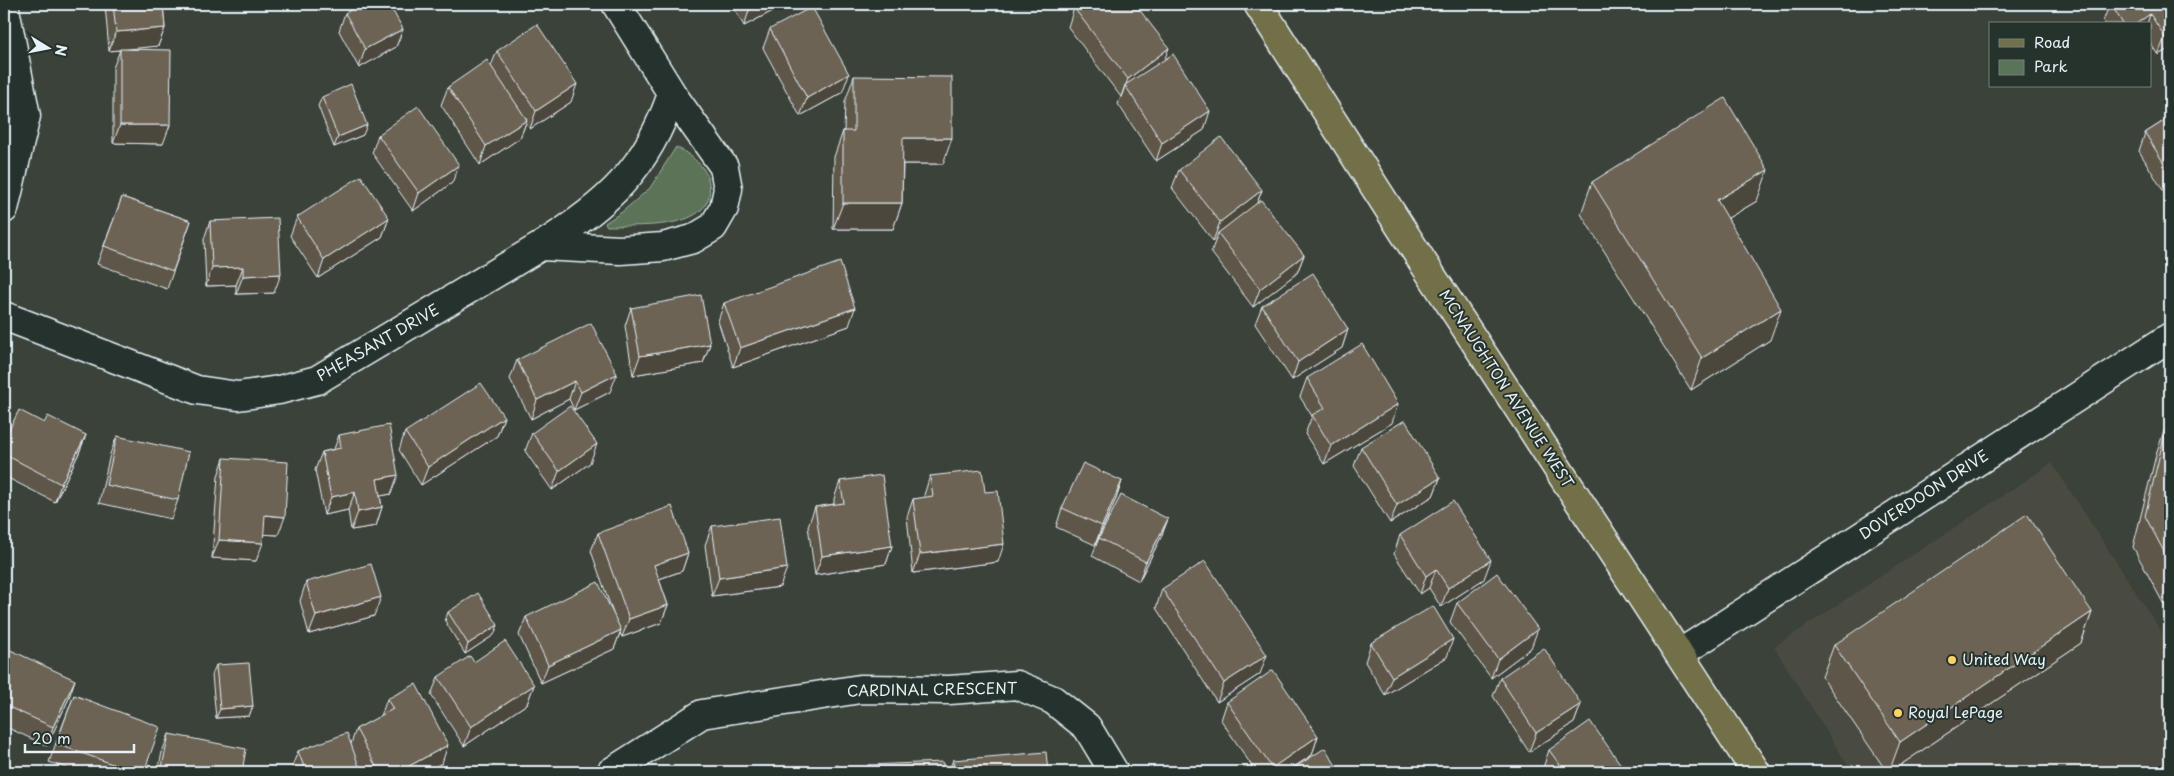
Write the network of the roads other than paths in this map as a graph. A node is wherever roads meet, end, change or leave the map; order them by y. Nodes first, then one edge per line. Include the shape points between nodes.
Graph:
1 (4, 4) edge
2 (616, 4) edge
3 (1258, 4) edge
4 (672, 94) junction
5 (4, 210) edge
6 (541, 246) junction
7 (4, 316) edge
8 (2170, 337) edge
9 (1679, 654) junction
10 (611, 772) edge
11 (1114, 772) edge
12 (1756, 772) edge

1 - 5 street via 26,116
2 - 4 street
3 - 9 main road, MCNAUGHTON AVENUE WEST
4 - 6 street, PHEASANT DRIVE via 663,122 626,180 575,225
4 - 6 street via 724,167 728,189 724,208 713,227 693,239 663,247 620,250
6 - 7 street, PHEASANT DRIVE via 317,380 238,396 197,390
8 - 9 street, DOVERDOON DRIVE
9 - 12 main road, MCNAUGHTON AVENUE WEST
10 - 11 street, CARDINAL CRESCENT via 702,714 860,689 949,690 1017,685 1053,700 1087,727

